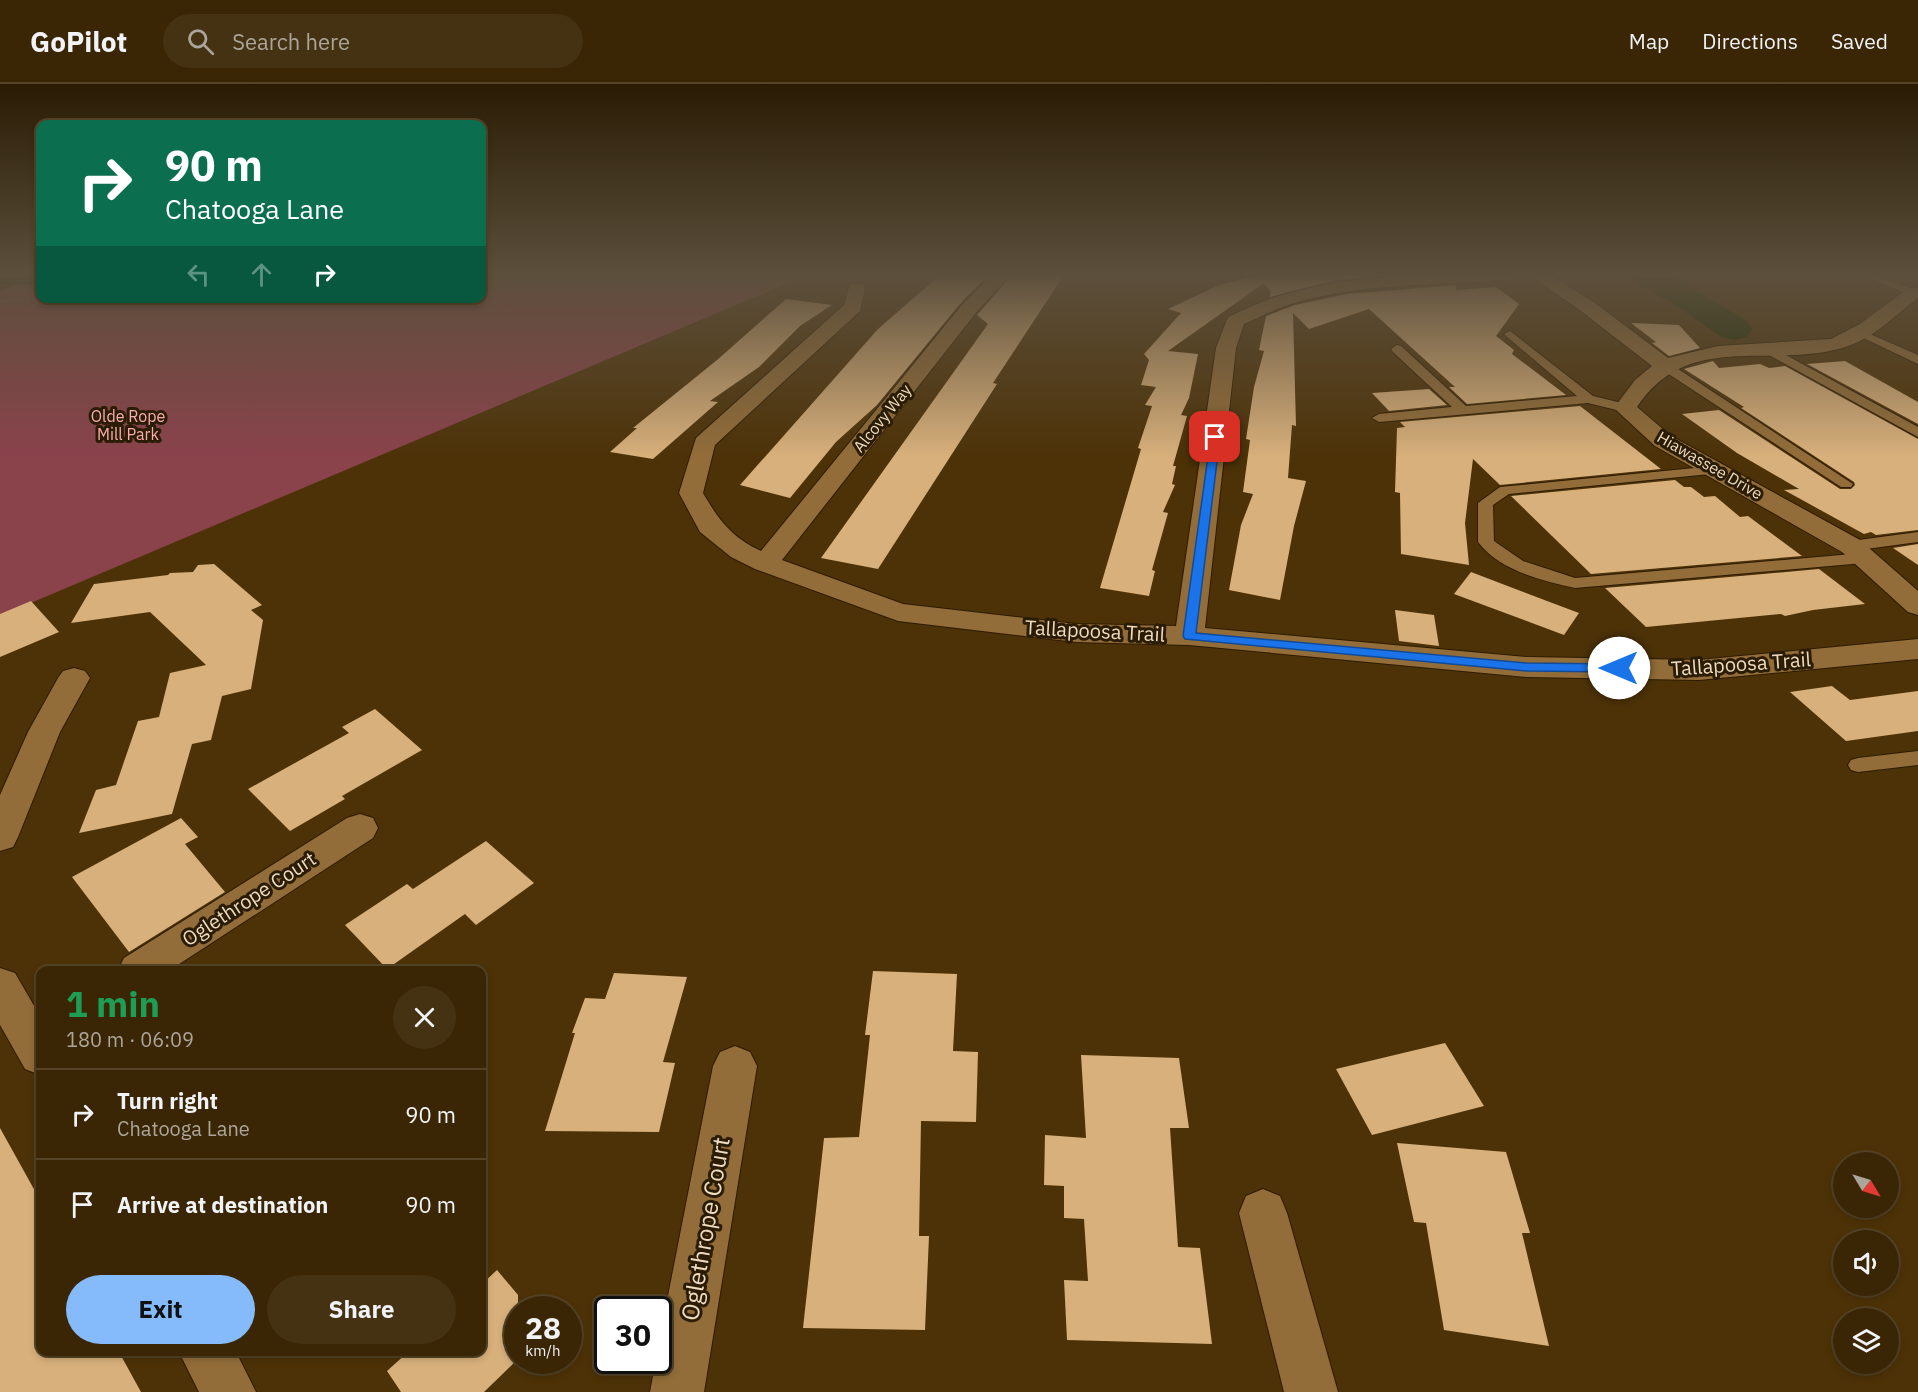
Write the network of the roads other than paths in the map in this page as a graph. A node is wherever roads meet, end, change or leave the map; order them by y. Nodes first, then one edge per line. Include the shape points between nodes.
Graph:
1 (821, 336) edge
2 (947, 336) edge
3 (1230, 336) edge
4 (1512, 336) edge
5 (1626, 336) edge
6 (1854, 336) edge
7 (1867, 336) edge
8 (1397, 349) dead end
9 (1771, 351) junction
10 (1918, 360) edge
11 (1665, 366) junction
12 (1588, 399) junction
13 (1625, 408) junction
14 (1462, 410) junction
15 (1379, 418) dead end
16 (1918, 433) edge
17 (1715, 470) junction
18 (1846, 484) dead end
19 (1918, 537) edge
20 (1857, 552) junction
21 (765, 563) junction
22 (1918, 606) edge
23 (1189, 636) junction
24 (1918, 649) edge
25 (74, 678) dead end
26 (1918, 758) edge
27 (1858, 765) dead end
28 (360, 828) dead end
29 (0, 837) edge
30 (144, 966) edge
31 (0, 986) edge
32 (36, 1041) edge
33 (735, 1066) dead end
34 (1263, 1213) dead end
35 (208, 1356) edge
36 (229, 1392) edge
37 (677, 1392) edge
38 (1311, 1392) edge

1 - 21 street, Tallapoosa Trail via 704,443 697,465 691,493 709,526 740,551
2 - 21 street, Alcovy Way
3 - 23 street
4 - 12 lane
5 - 11 street
6 - 9 street via 1838,343
7 - 10 lane
8 - 14 lane
9 - 11 street via 1690,357
9 - 16 lane
11 - 13 street
11 - 18 lane
12 - 13 lane
12 - 14 lane
13 - 17 street, Hiawassee Drive via 1663,441
14 - 15 lane
17 - 20 street, Hiawassee Drive
17 - 20 lane via 1505,490 1485,503 1486,542 1504,559 1539,574 1575,583
19 - 20 lane
20 - 22 street, Hiawassee Drive
21 - 23 street, Tallapoosa Trail via 898,612 1076,633
23 - 24 street, Tallapoosa Trail via 1527,667 1699,670
25 - 29 street via 44,732
26 - 27 lane
28 - 30 street, Oglethrope Court
31 - 32 street
33 - 37 street, Oglethrope Court
34 - 38 street
35 - 36 street

